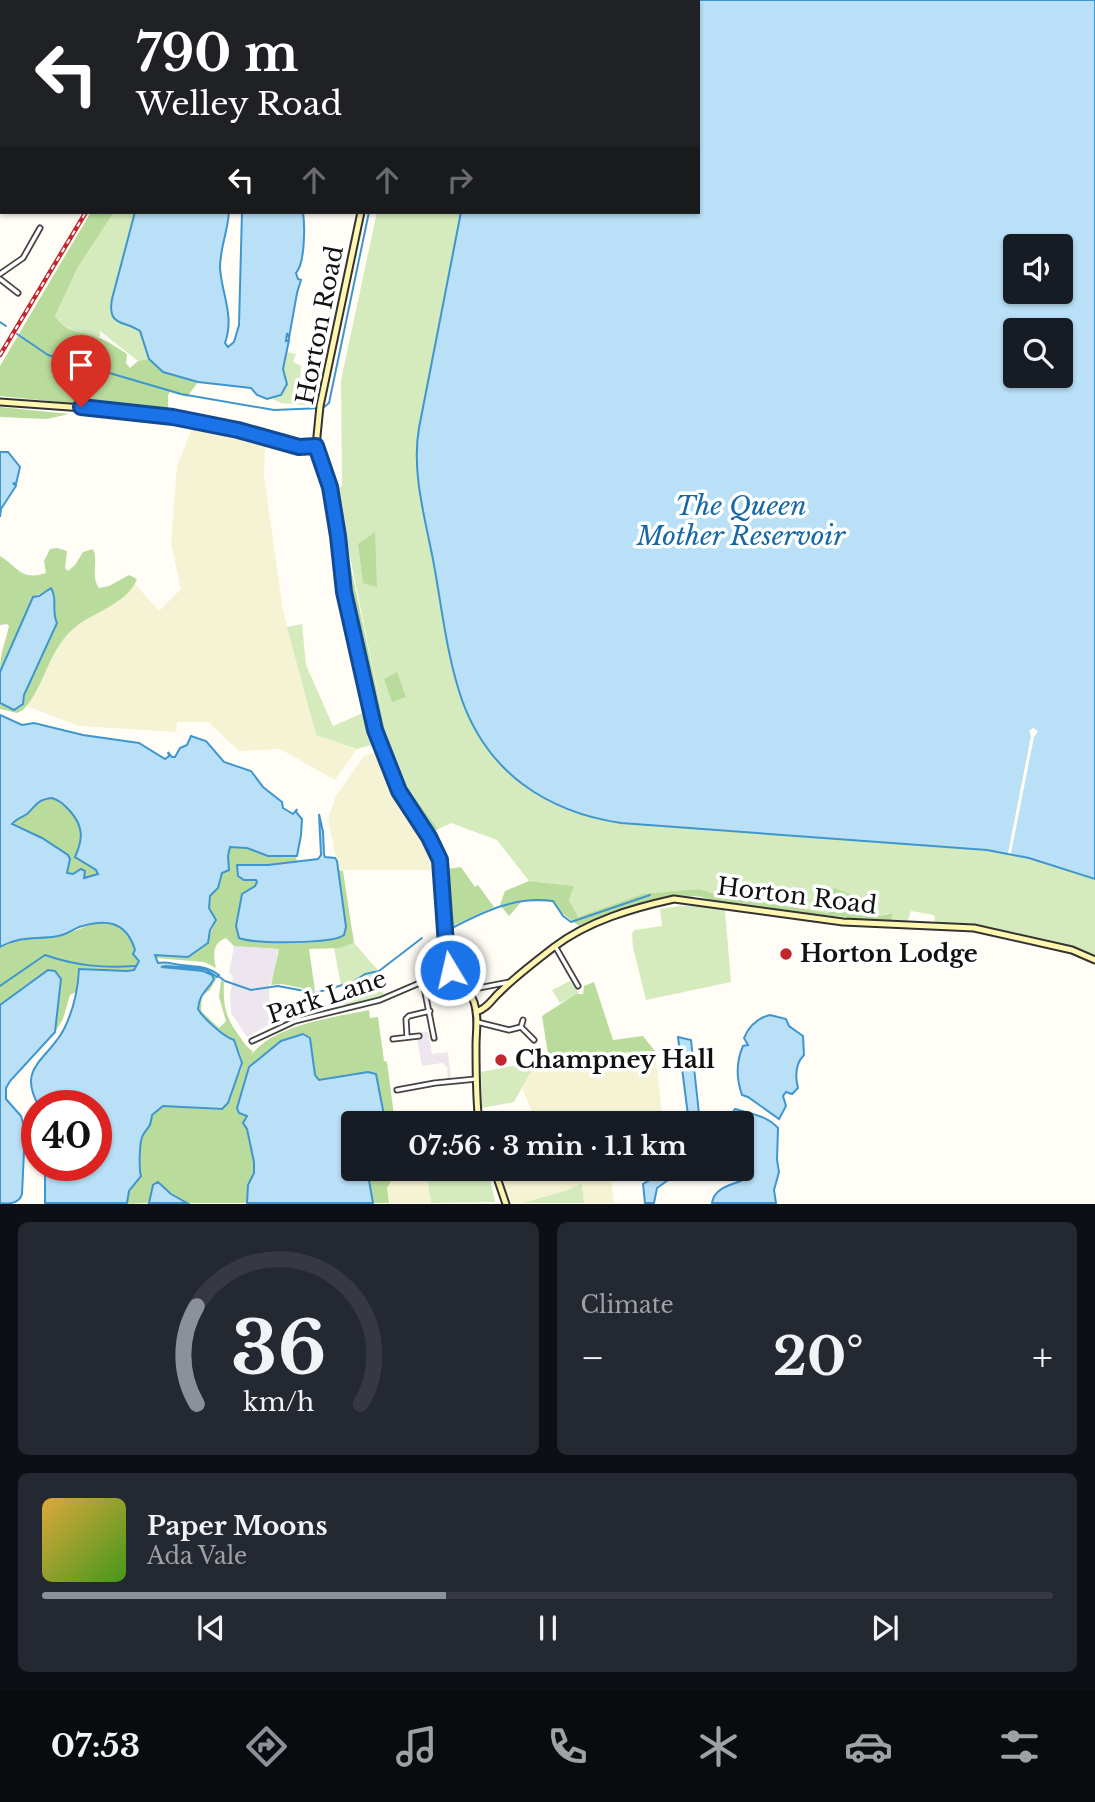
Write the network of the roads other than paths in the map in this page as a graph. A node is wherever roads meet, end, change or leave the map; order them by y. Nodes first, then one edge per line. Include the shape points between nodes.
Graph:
1 (361, 214) edge
2 (40, 228) dead end
3 (0, 277) edge
4 (18, 293) dead end
5 (0, 402) edge
6 (316, 446) junction
7 (555, 946) junction
8 (1095, 960) edge
9 (450, 970) junction
10 (437, 976) junction
11 (457, 981) junction
12 (512, 981) junction
13 (423, 982) junction
14 (578, 986) dead end
15 (468, 990) junction
16 (430, 1011) junction
17 (476, 1012) junction
18 (523, 1020) dead end
19 (477, 1022) junction
20 (521, 1027) junction
21 (419, 1036) dead end
22 (407, 1037) junction
23 (433, 1038) dead end
24 (393, 1039) dead end
25 (534, 1040) dead end
26 (253, 1041) dead end
27 (476, 1079) junction
28 (397, 1090) dead end
29 (478, 1111) edge
30 (498, 1181) edge
31 (506, 1203) edge

1 - 6 street, Horton Road
2 - 3 street via 23,258
3 - 4 street
5 - 6 street via 139,412 238,430 299,447
6 - 9 street via 330,487 344,592 375,730 399,791 440,860
7 - 8 street, Horton Road via 586,927 652,904 681,900 843,922 974,928 1072,950
7 - 12 street, Horton Road
7 - 14 street
9 - 10 street, Park Lane
9 - 11 street
10 - 11 street
10 - 13 street, Park Lane
11 - 15 street
12 - 15 street, Horton Road
12 - 17 street, Horton Road
13 - 16 street
13 - 26 street, Park Lane via 380,1000 295,1021
15 - 17 street
16 - 22 street via 406,1019
16 - 23 street
17 - 19 street
18 - 20 street
19 - 20 street via 509,1030
19 - 27 street
20 - 25 street
21 - 22 street
22 - 24 street
27 - 28 street
27 - 29 street
30 - 31 street

